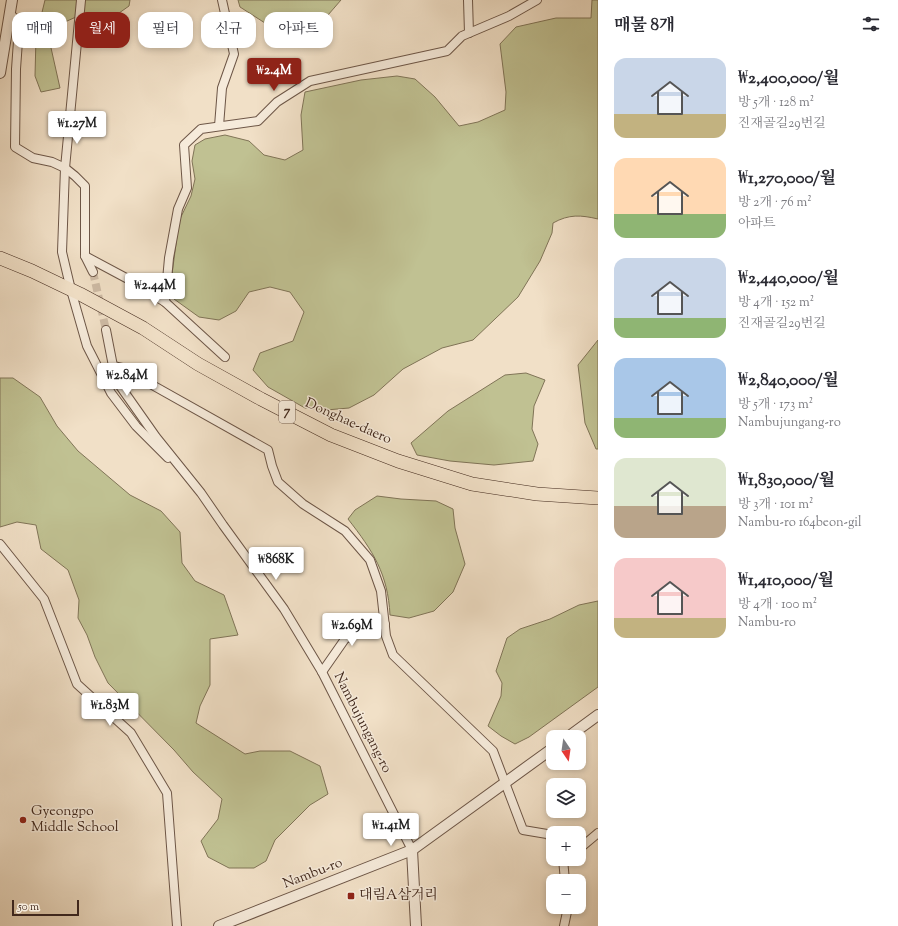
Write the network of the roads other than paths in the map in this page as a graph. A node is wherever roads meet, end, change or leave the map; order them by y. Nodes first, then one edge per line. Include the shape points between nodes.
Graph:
1 (12, 0) edge
2 (81, 0) edge
3 (222, 0) edge
4 (468, 0) edge
5 (537, 0) edge
6 (10, 14) junction
7 (469, 33) junction
8 (0, 73) edge
9 (219, 126) junction
10 (65, 168) junction
11 (85, 256) junction
12 (0, 258) edge
13 (93, 272) tunnel mouth
14 (71, 290) junction
15 (165, 302) junction
16 (106, 330) tunnel mouth
17 (225, 357) dead end
18 (113, 366) junction
19 (201, 492) junction
20 (598, 498) edge
21 (0, 544) edge
22 (385, 624) junction
23 (322, 672) junction
24 (598, 716) edge
25 (578, 730) edge
26 (546, 753) edge
27 (506, 782) junction
28 (546, 834) edge
29 (598, 834) edge
30 (586, 843) edge
31 (412, 850) junction
32 (567, 914) edge
33 (177, 926) edge
34 (219, 926) edge
35 (416, 926) edge
36 (564, 926) edge

1 - 6 street
2 - 10 street, Nambujungang-ro
3 - 9 street via 234,54 222,88
4 - 7 street
5 - 7 street via 509,16
6 - 8 street
6 - 10 street via 17,20 19,27 14,147 33,158
7 - 9 street via 462,36 447,51 310,81 277,102 258,121
9 - 15 street via 201,129 184,145 188,188 178,210 169,258
10 - 11 street via 85,186
10 - 14 street, Nambujungang-ro via 62,252
11 - 13 street
11 - 15 street
12 - 14 main road, Donghae-daero / 7
14 - 19 street, Nambujungang-ro via 87,346 111,393 136,426
14 - 20 main road, Donghae-daero / 7 via 143,328 198,364 331,435 398,461 472,484 537,494
15 - 17 street
16 - 18 street, Nambujungang-ro
18 - 19 street, Nambujungang-ro via 118,383 156,437
18 - 22 street via 122,368 268,450 278,482 303,504 345,531 370,560 381,591
19 - 23 street, Nambujungang-ro via 284,609
21 - 33 street via 44,599 77,684 131,733 167,793
22 - 23 street via 368,627 346,639
22 - 27 street via 386,636 393,655 493,751
23 - 31 street, Nambujungang-ro
24 - 25 street
26 - 27 street, Nambu-ro
27 - 28 street via 523,830
27 - 31 street, Nambu-ro
29 - 30 street
31 - 34 street, Nambu-ro
31 - 35 street
32 - 36 street

